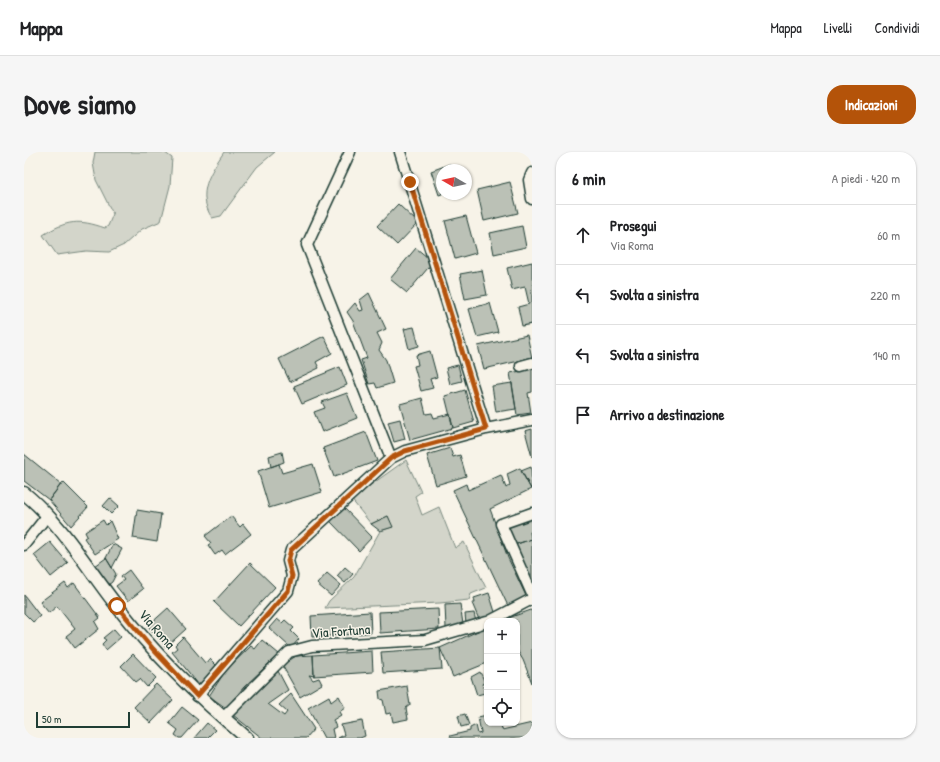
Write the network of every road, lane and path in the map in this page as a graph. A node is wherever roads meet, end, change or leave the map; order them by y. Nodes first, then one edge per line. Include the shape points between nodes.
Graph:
1 (350, 152) edge
2 (400, 152) edge
3 (532, 173) edge
4 (532, 199) edge
5 (532, 363) edge
6 (521, 366) dead end
7 (532, 420) edge
8 (486, 429) junction
9 (391, 458) junction
10 (24, 494) edge
11 (532, 514) edge
12 (47, 516) junction
13 (24, 545) edge
14 (532, 594) edge
15 (532, 599) edge
16 (496, 618) edge
17 (484, 623) edge
18 (197, 696) junction
19 (223, 718) junction
20 (247, 738) edge

1 - 9 street via 307,246
2 - 8 street
3 - 4 street via 529,180
5 - 6 street
7 - 8 street
8 - 9 street via 405,451
9 - 18 street via 291,550 288,561 292,576 288,591
10 - 12 street, Via Roma
11 - 14 street via 501,524
12 - 13 street
12 - 18 street, Via Roma via 117,606
15 - 16 street
17 - 19 street, Via Fortuna via 424,640 312,646 289,652
18 - 19 street, Via Roma
19 - 20 street, Via Roma

